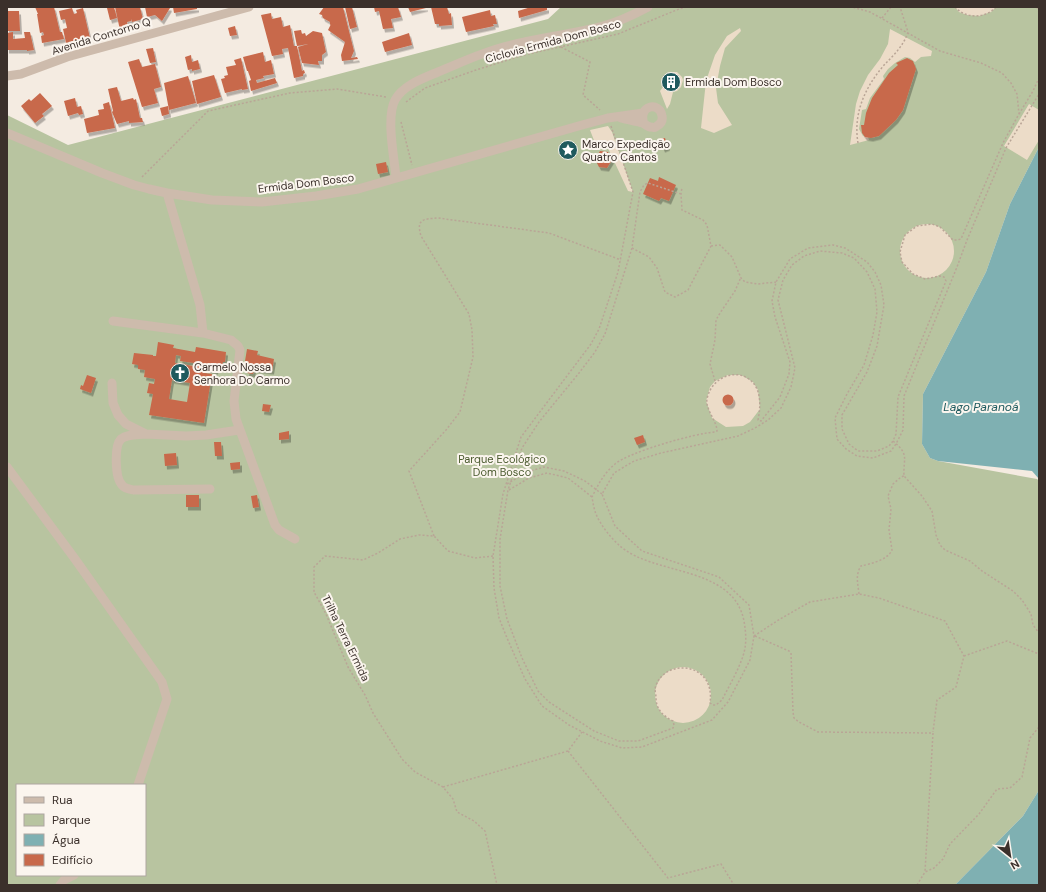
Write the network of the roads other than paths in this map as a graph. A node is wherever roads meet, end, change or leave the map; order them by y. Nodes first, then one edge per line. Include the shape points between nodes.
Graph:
1 (249, 7) edge
2 (648, 7) edge
3 (7, 76) edge
4 (643, 113) junction
5 (612, 117) junction
6 (644, 124) junction
7 (7, 133) edge
8 (396, 177) junction
9 (167, 194) junction
10 (113, 321) dead end
11 (202, 333) junction
12 (112, 383) dead end
13 (239, 430) junction
14 (146, 434) junction
15 (7, 467) edge
16 (210, 489) dead end
17 (295, 539) dead end
18 (138, 784) edge
19 (72, 876) edge
20 (60, 885) edge

1 - 3 street, Avenida Contorno Q
2 - 8 street via 622,21 492,50 419,80 405,89 393,105 391,125
4 - 5 street, Ermida Dom Bosco
4 - 6 street
4 - 6 street via 647,108 653,107 662,113 663,120 655,128
5 - 6 street
5 - 8 street, Ermida Dom Bosco
7 - 9 street, Ermida Dom Bosco via 134,185
8 - 9 street, Ermida Dom Bosco via 358,189 262,202 212,200
9 - 11 street via 200,305
10 - 11 street
11 - 13 street via 231,340 240,350 234,401
12 - 14 street via 113,403 118,415 126,424
13 - 14 street via 186,436
13 - 17 street via 275,524 279,530
14 - 16 street via 125,437 119,442 117,475 122,486 134,490
15 - 18 street via 162,682 167,699
19 - 20 street

